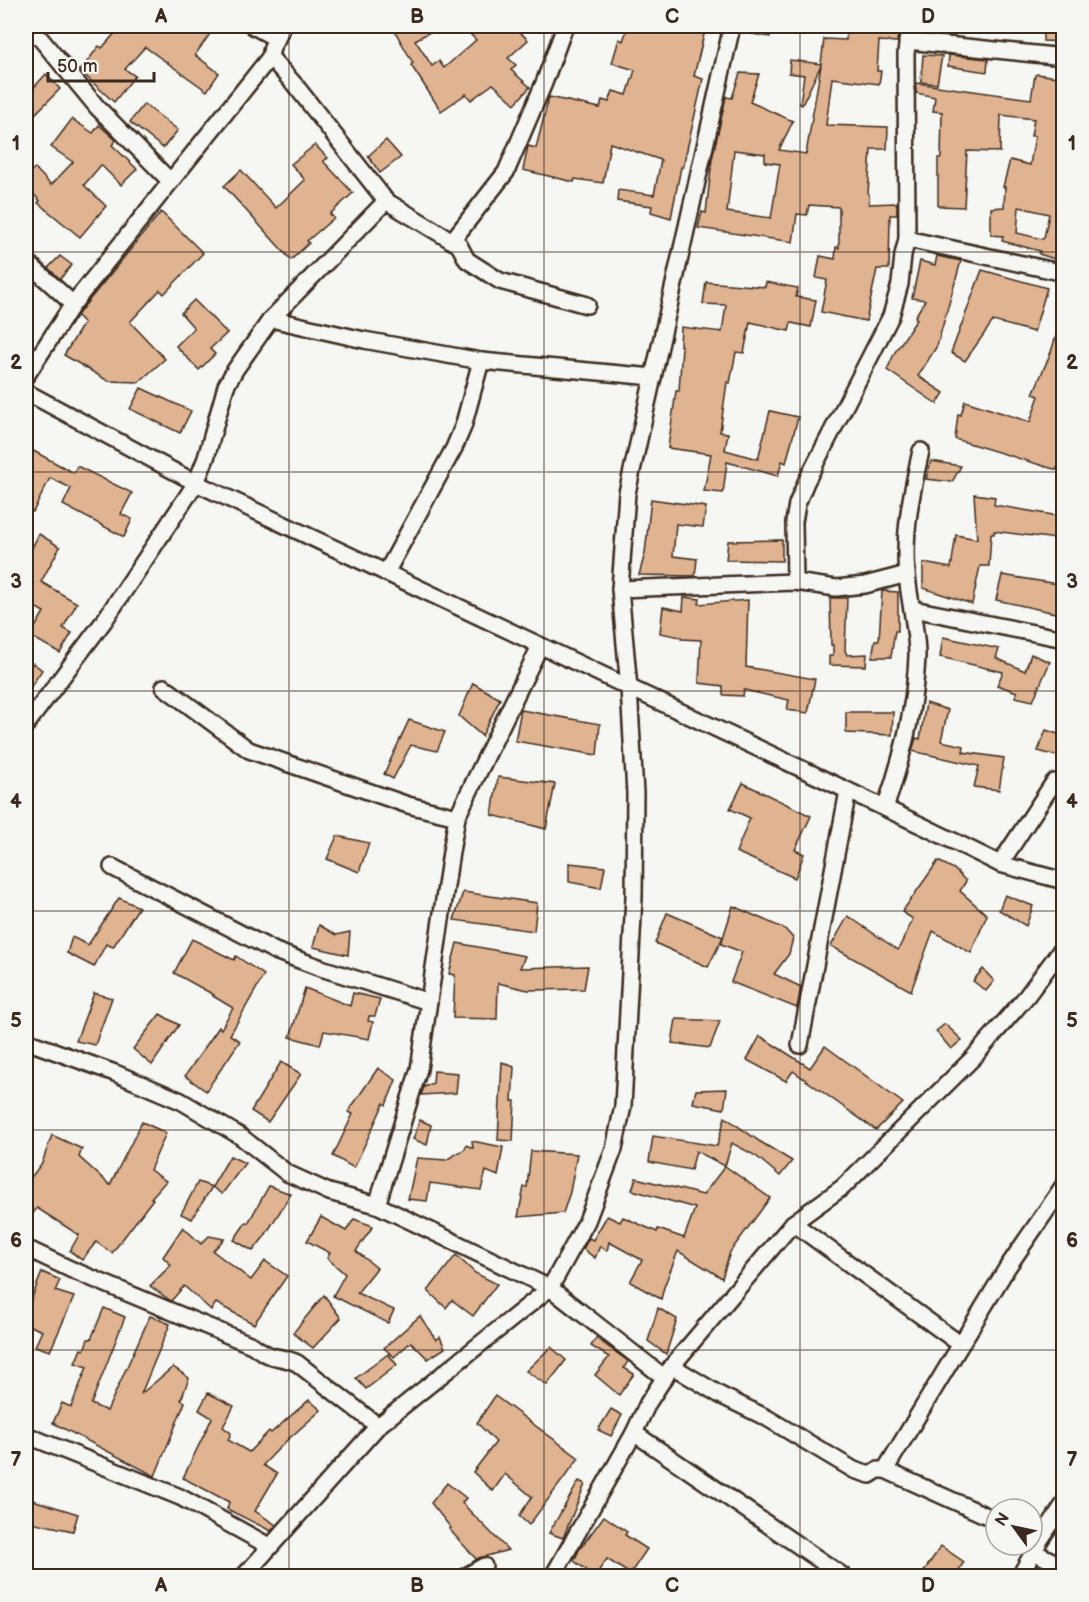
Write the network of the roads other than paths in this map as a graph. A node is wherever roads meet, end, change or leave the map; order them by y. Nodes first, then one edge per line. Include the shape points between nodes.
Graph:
1 (30, 26) edge
2 (253, 26) edge
3 (565, 26) edge
4 (732, 26) edge
5 (280, 32) edge
6 (908, 33) edge
7 (270, 57) junction
8 (1064, 57) edge
9 (170, 181) junction
10 (386, 201) junction
11 (907, 239) junction
12 (452, 241) junction
13 (26, 261) edge
14 (1064, 273) edge
15 (73, 304) junction
16 (587, 304) dead end
17 (271, 319) junction
18 (481, 361) junction
19 (26, 376) edge
20 (653, 377) junction
21 (26, 392) edge
22 (921, 451) dead end
23 (196, 483) junction
24 (386, 573) junction
25 (907, 574) junction
26 (795, 582) junction
27 (620, 589) junction
28 (913, 609) junction
29 (1064, 639) edge
30 (540, 646) junction
31 (164, 687) dead end
32 (629, 688) junction
33 (26, 725) edge
34 (1054, 782) dead end
35 (848, 791) junction
36 (885, 808) junction
37 (457, 817) junction
38 (1000, 864) junction
39 (112, 867) dead end
40 (1064, 880) edge
41 (1064, 946) edge
42 (429, 1002) junction
43 (26, 1041) edge
44 (800, 1045) dead end
45 (1061, 1194) edge
46 (378, 1205) junction
47 (793, 1224) junction
48 (26, 1248) edge
49 (550, 1288) junction
50 (960, 1344) junction
51 (668, 1372) junction
52 (378, 1426) junction
53 (634, 1433) junction
54 (26, 1435) edge
55 (885, 1470) junction
56 (1064, 1504) edge
57 (984, 1515) edge
58 (1044, 1531) edge
59 (269, 1546) junction
60 (1044, 1550) edge
61 (1029, 1557) edge
62 (484, 1566) dead end
63 (1064, 1567) edge
64 (558, 1575) edge
65 (244, 1576) edge
66 (466, 1576) edge
67 (843, 1576) edge
68 (1020, 1576) edge

1 - 9 street via 97,107
2 - 5 street
3 - 12 street via 506,172
4 - 20 street
5 - 7 street
6 - 8 street
6 - 11 street
7 - 9 street
7 - 10 street
9 - 15 street
10 - 12 street
10 - 17 street
11 - 14 street
11 - 26 street via 891,316 797,504
12 - 16 street via 459,245 467,260 500,281
13 - 15 street
15 - 19 street
17 - 18 street
17 - 23 street via 226,386
18 - 20 street
18 - 24 street via 454,448
20 - 27 street via 627,493
21 - 23 street
22 - 25 street via 909,501
23 - 24 street
23 - 33 street via 104,621
24 - 30 street
25 - 26 street via 836,588
25 - 28 street
26 - 27 street
27 - 32 street
28 - 29 street
28 - 36 street via 917,654 913,702
30 - 32 street
30 - 37 street
31 - 37 street via 249,750 408,805
32 - 35 street
32 - 49 street via 635,793 634,897 623,1106 614,1149 587,1221
34 - 38 street
35 - 36 street
35 - 44 street
36 - 38 street
37 - 42 street
38 - 40 street
39 - 42 street via 275,951
41 - 47 street via 974,1058 843,1187
42 - 46 street via 419,1069
43 - 46 street via 181,1101 240,1136 287,1173 328,1192
45 - 50 street via 1007,1268
46 - 49 street
47 - 50 street
47 - 51 street
48 - 52 street via 266,1354 297,1362
49 - 51 street
49 - 52 street
50 - 55 street
51 - 53 street
51 - 55 street via 767,1419 854,1470 870,1475
52 - 59 street
53 - 64 street
53 - 67 street
54 - 59 street via 180,1497
55 - 57 street
56 - 58 street
59 - 65 street
60 - 63 street
61 - 68 street
62 - 66 street

